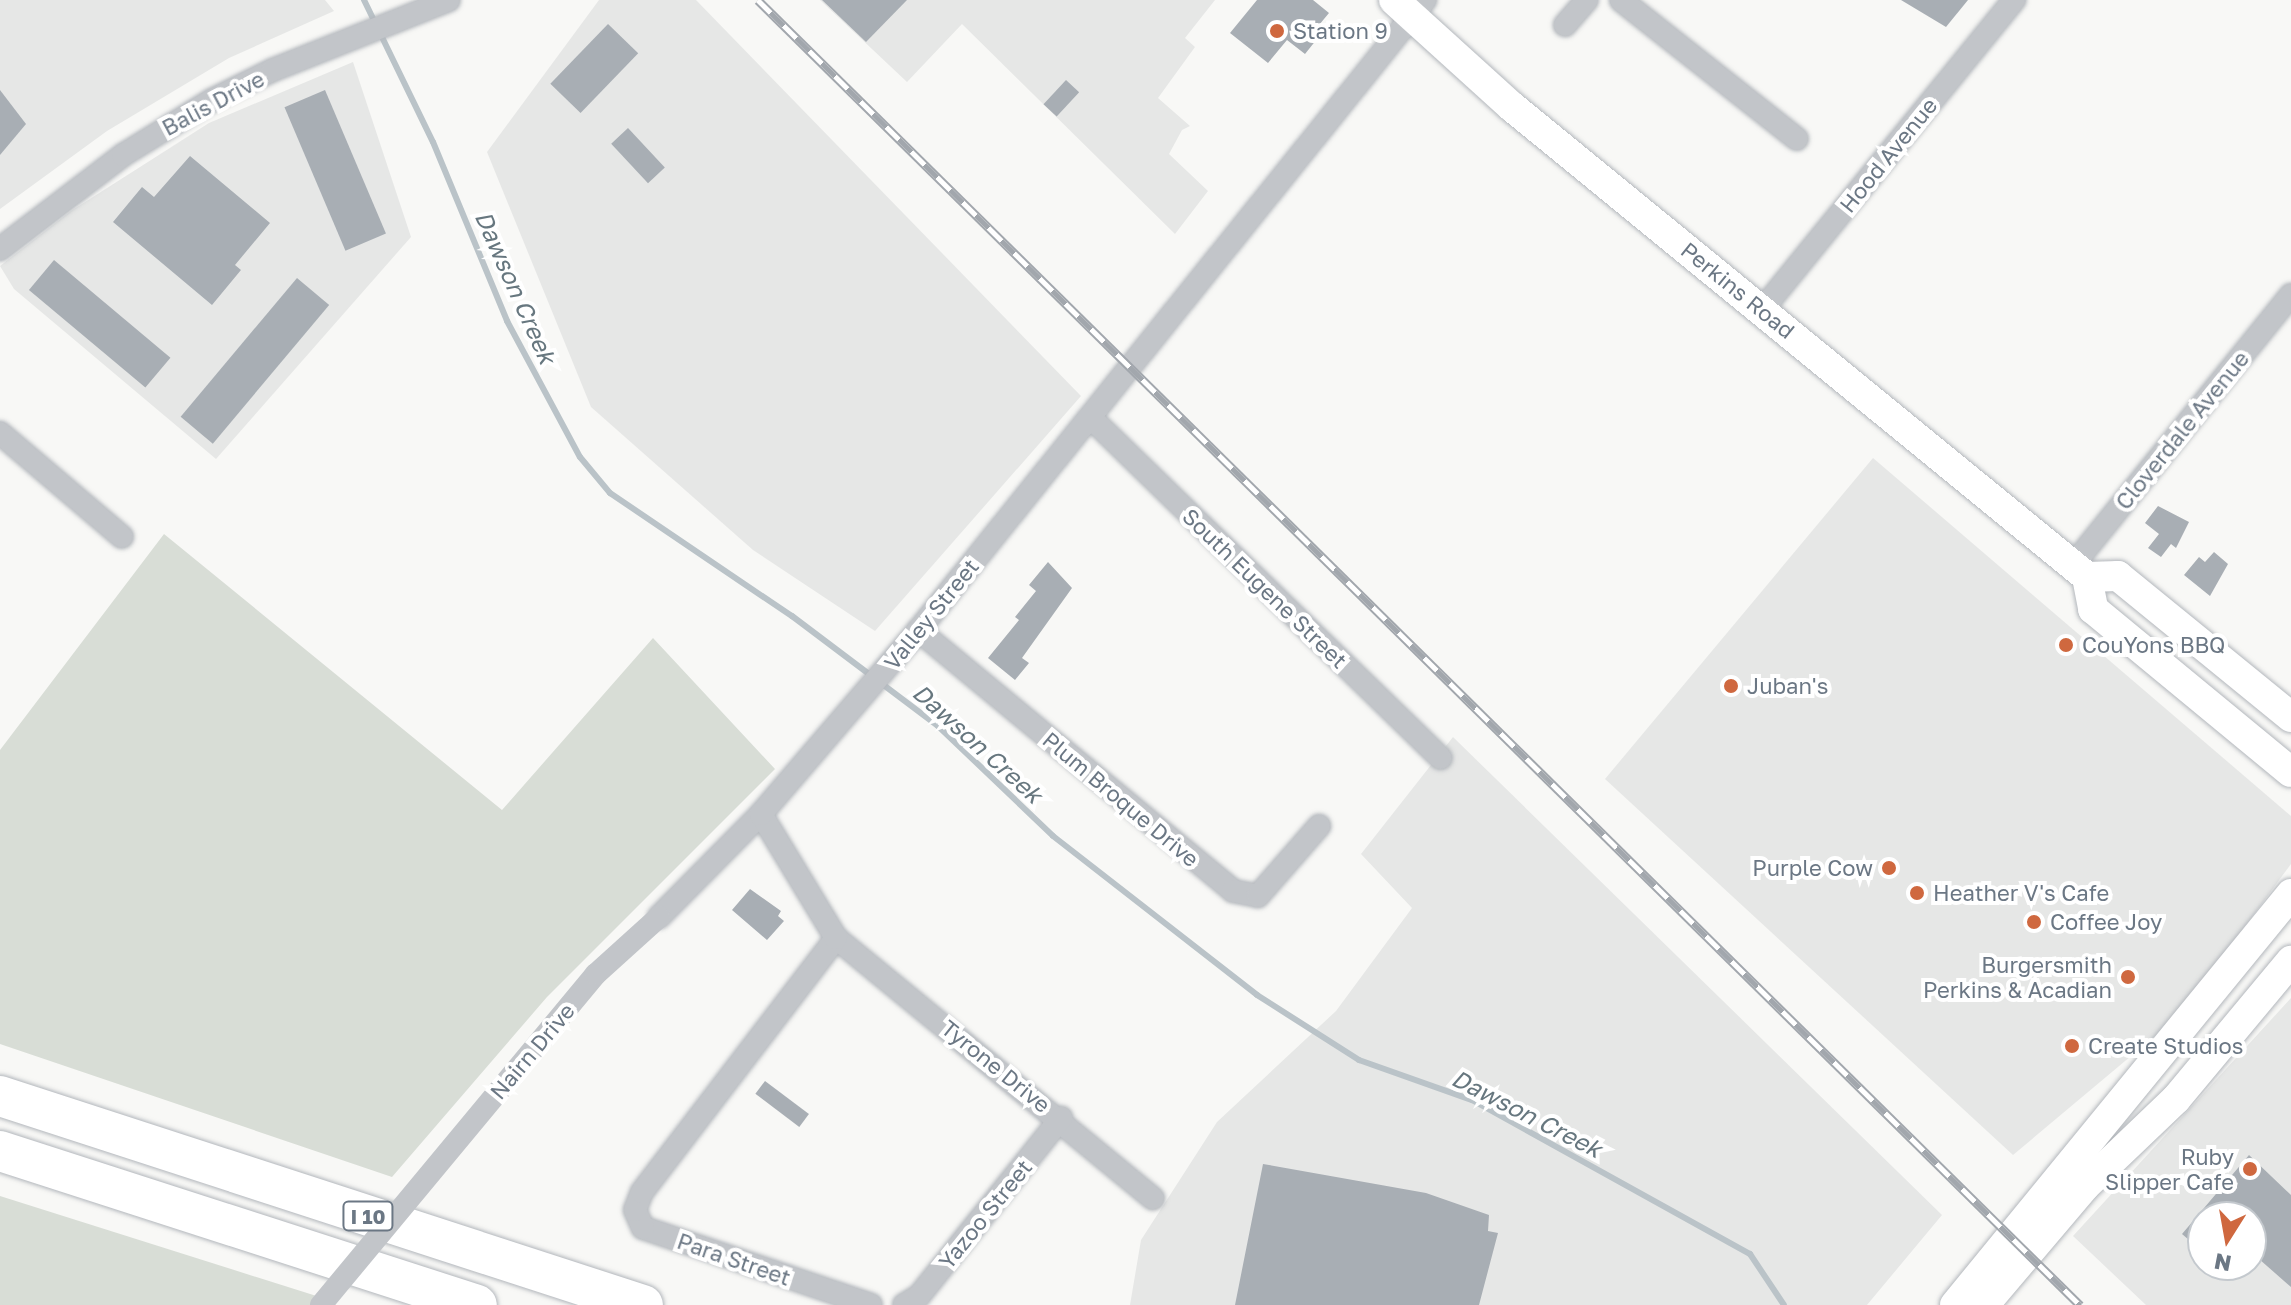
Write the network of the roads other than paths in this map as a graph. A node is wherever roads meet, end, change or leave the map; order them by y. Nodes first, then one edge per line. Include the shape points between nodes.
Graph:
1 (449, 0) edge
2 (1587, 0) edge
3 (1621, 0) edge
4 (2014, 0) edge
5 (1411, 6) edge
6 (1565, 25) dead end
7 (1797, 139) dead end
8 (0, 249) edge
9 (2291, 295) edge
10 (1762, 310) junction
11 (1090, 417) junction
12 (0, 433) edge
13 (122, 537) dead end
14 (2080, 571) junction
15 (917, 631) junction
16 (2291, 717) edge
17 (1441, 758) dead end
18 (2291, 772) edge
19 (761, 814) junction
20 (1319, 826) dead end
21 (2291, 894) edge
22 (836, 938) junction
23 (2291, 961) edge
24 (0, 1080) edge
25 (0, 1096) edge
26 (1061, 1118) junction
27 (94, 1127) junction
28 (0, 1151) edge
29 (1153, 1198) dead end
30 (321, 1305) edge
31 (477, 1305) edge
32 (643, 1305) edge
33 (871, 1305) edge
34 (904, 1305) edge
35 (1955, 1305) edge
36 (1984, 1305) edge

1 - 8 street, Balis Drive via 324,49 166,126
2 - 6 street
3 - 7 street
4 - 10 street, Hood Avenue
5 - 10 main road, Perkins Road
5 - 11 street, Valley Street
9 - 14 street, Cloverdale Avenue
10 - 14 main road, Perkins Road
11 - 15 street, Valley Street
11 - 17 street, South Eugene Street
12 - 13 street
14 - 16 main road via 2118,576
14 - 18 main road via 2093,609
15 - 19 street, Valley Street
15 - 20 street, Plum Broque Drive via 1233,891 1258,896
19 - 22 street
19 - 30 street, Nairn Drive, bridge via 596,974
21 - 35 main road
22 - 26 street, Tyrone Drive
22 - 33 street, Para Street via 642,1192 635,1210 643,1228
23 - 36 main road via 2176,1099 2085,1186
24 - 27 highway
25 - 27 highway, I 10
26 - 29 street, Tyrone Drive
26 - 34 street, Yazoo Street via 919,1296
27 - 32 highway, I 10
28 - 31 highway, I 10

